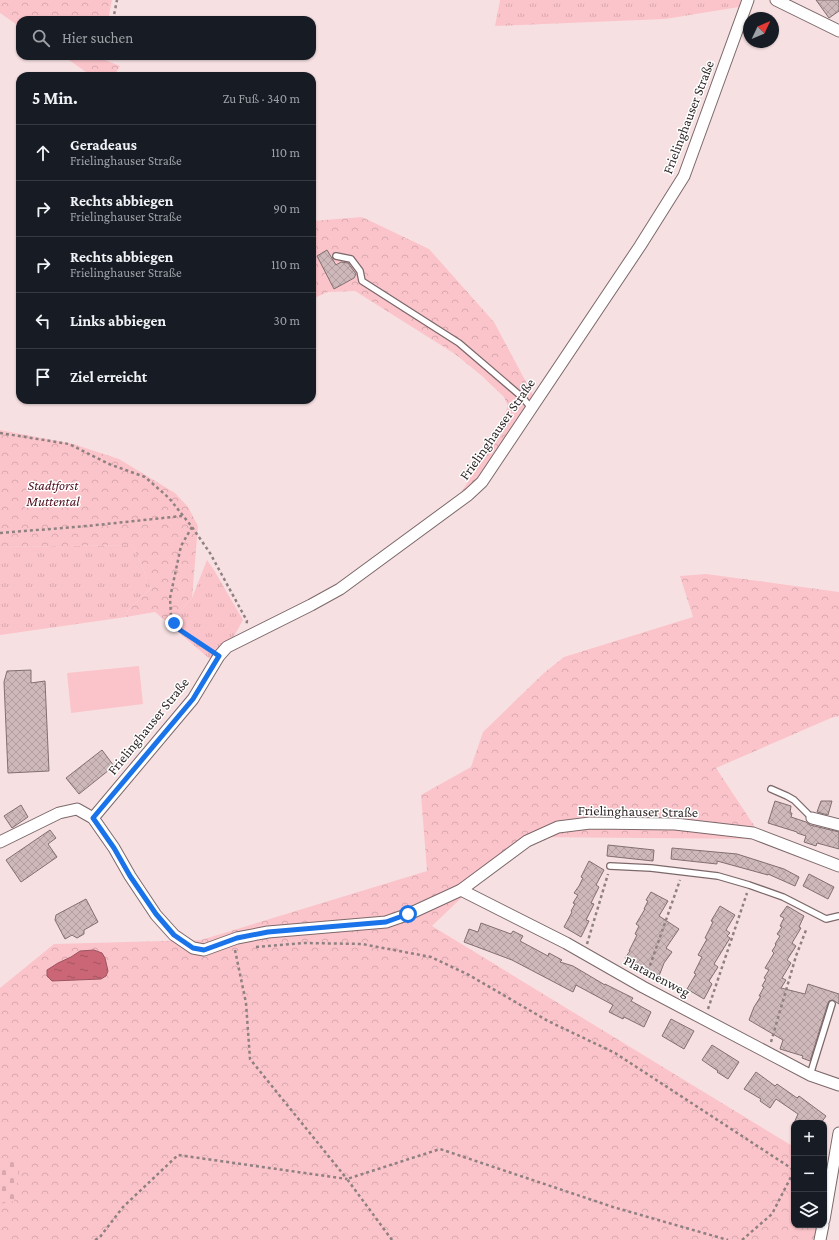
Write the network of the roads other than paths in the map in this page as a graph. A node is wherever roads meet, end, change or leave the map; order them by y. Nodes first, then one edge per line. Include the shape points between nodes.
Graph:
1 (748, 0) edge
2 (773, 1) edge
3 (839, 30) edge
4 (336, 256) dead end
5 (532, 409) junction
6 (771, 790) dead end
7 (93, 818) junction
8 (812, 818) joint
9 (839, 825) edge
10 (0, 842) edge
11 (610, 866) road end
12 (839, 866) edge
13 (462, 890) junction
14 (839, 916) edge
15 (832, 1004) dead end
16 (810, 1075) junction
17 (839, 1085) edge
18 (839, 1133) edge
19 (827, 1203) edge
20 (822, 1228) edge
21 (820, 1240) edge

1 - 5 street, Frielinghauser Straße via 684,176
2 - 3 street via 820,25
4 - 5 lane via 351,259 360,271 362,281 459,342 522,397
5 - 7 street, Frielinghauser Straße via 482,482 468,495 340,589 227,648 219,656 193,699
6 - 8 lane via 794,800
7 - 10 street, Frielinghauser Straße via 77,809 59,813
7 - 13 street, Frielinghauser Straße via 156,914 174,935 193,948 204,950 237,938 268,932 386,922
8 - 9 street
11 - 14 lane via 718,876 783,897 826,919
12 - 13 street, Frielinghauser Straße via 753,833 730,829 675,824 590,823 558,827 527,841
13 - 16 street, Platanenweg via 566,943 643,987
15 - 16 lane
16 - 17 street, Platanenweg
18 - 19 street
20 - 21 street

